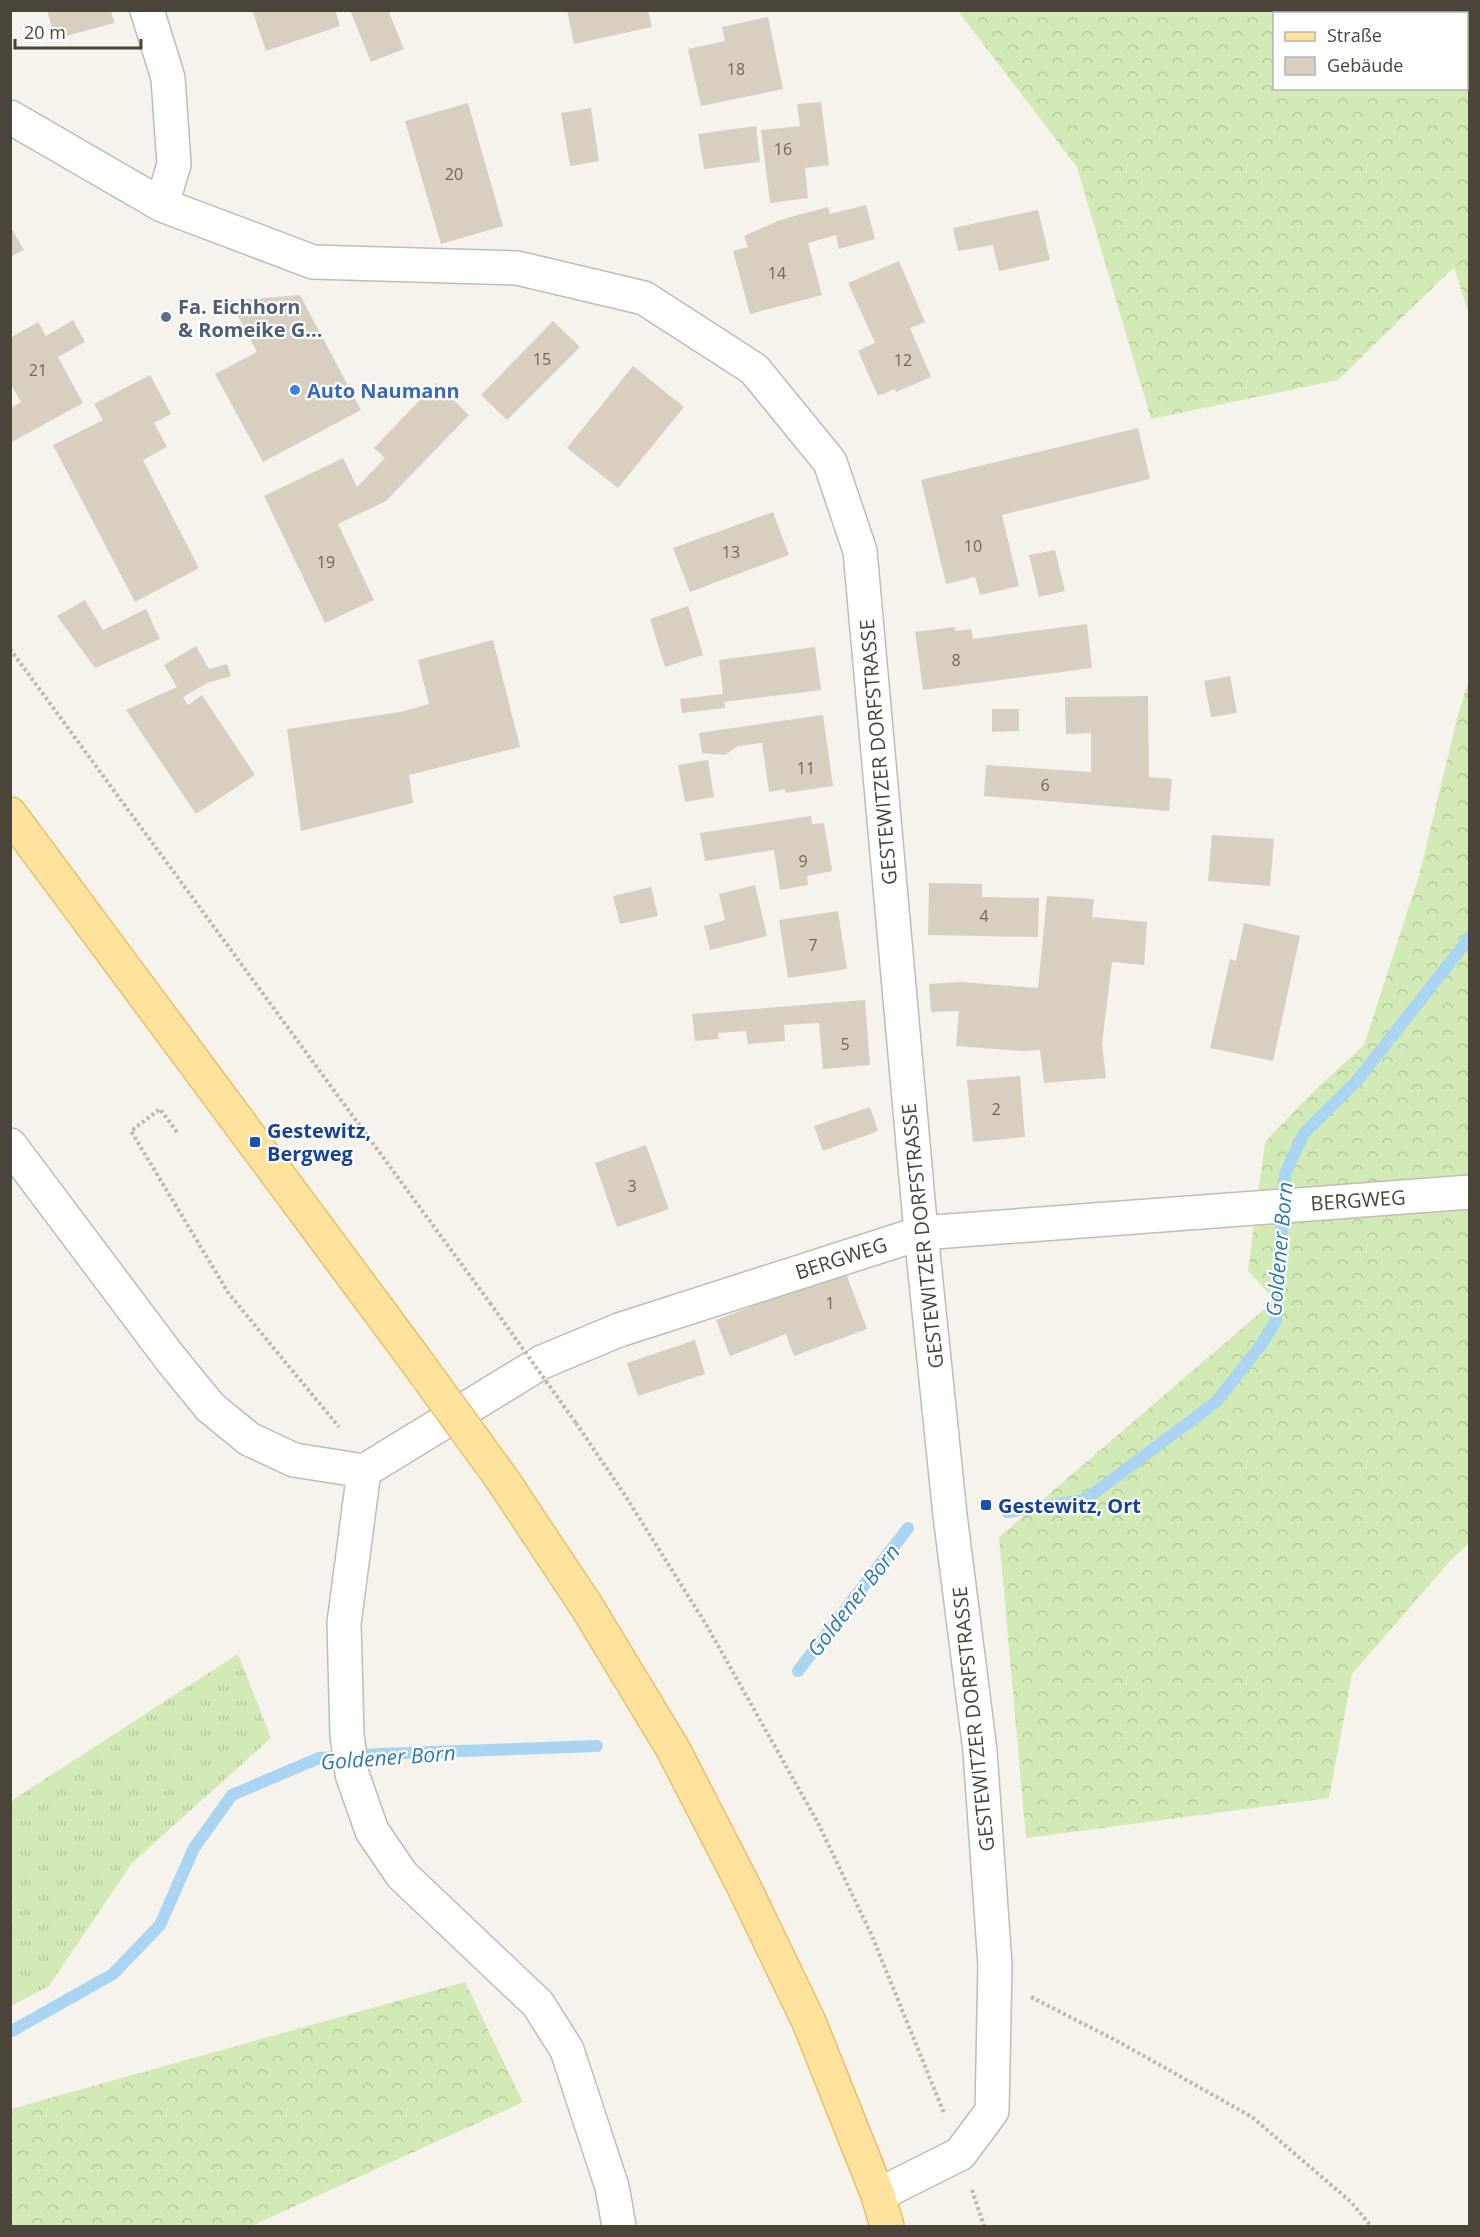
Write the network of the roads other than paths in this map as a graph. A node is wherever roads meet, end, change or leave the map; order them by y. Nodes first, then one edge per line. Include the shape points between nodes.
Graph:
1 (147, 10) edge
2 (10, 117) edge
3 (162, 205) junction
4 (10, 814) edge
5 (10, 1145) edge
6 (1470, 1192) edge
7 (921, 1233) junction
8 (364, 1471) junction
9 (878, 2194) junction
10 (619, 2226) edge
11 (887, 2226) edge

1 - 3 street via 168,78 174,164
2 - 3 street, GESTEWITZER DORFSTRASSE
3 - 7 street, GESTEWITZER DORFSTRASSE via 313,262 517,268 644,298 754,369 830,462 860,551
4 - 9 main road, bridge via 414,1358 587,1606 673,1749 743,1885 809,2022
5 - 8 street via 210,1407 249,1439 294,1460
6 - 7 street, BERGWEG
7 - 8 street, BERGWEG via 619,1330 536,1363
7 - 9 street, GESTEWITZER DORFSTRASSE via 950,1515 980,1751 995,1965 992,2111 960,2154
8 - 10 street via 344,1623 352,1774 372,1831 402,1875 538,2004 567,2050 612,2187
9 - 11 main road

